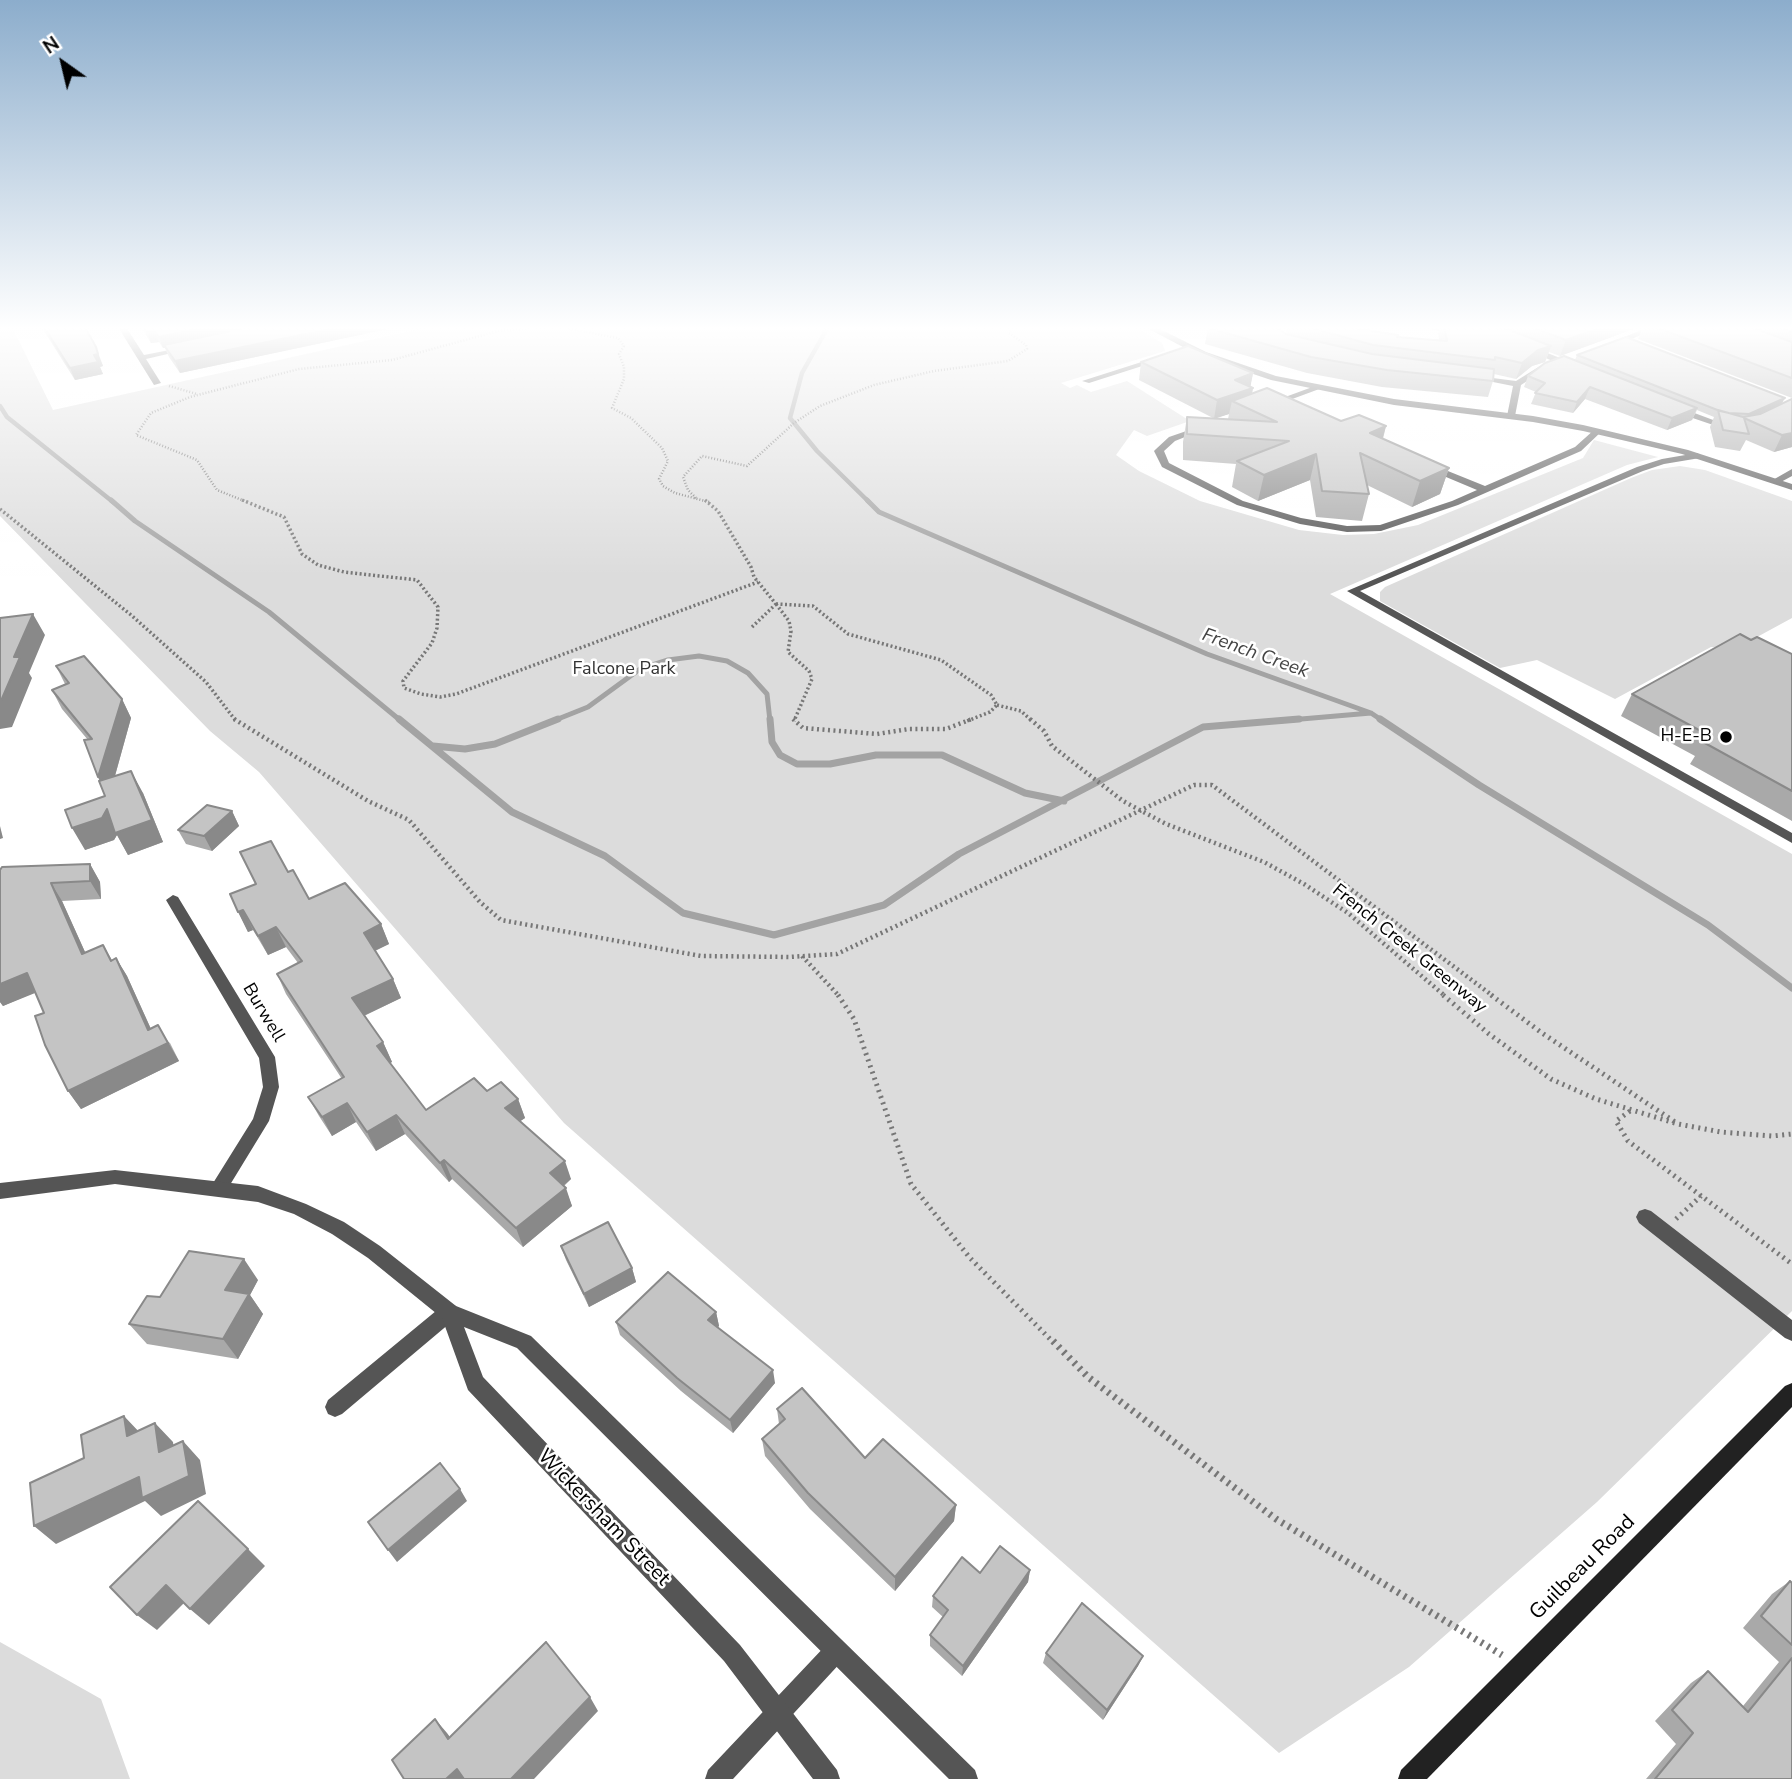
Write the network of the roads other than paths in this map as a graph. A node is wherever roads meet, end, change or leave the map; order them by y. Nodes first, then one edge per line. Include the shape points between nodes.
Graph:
1 (1461, 410) edge
2 (1512, 410) edge
3 (1679, 410) edge
4 (1511, 416) junction
5 (1211, 425) edge
6 (1736, 428) edge
7 (1598, 431) junction
8 (1697, 456) junction
9 (1424, 464) edge
10 (1792, 472) edge
11 (1776, 481) junction
12 (1792, 487) edge
13 (1485, 490) junction
14 (1792, 839) edge
15 (173, 900) dead end
16 (219, 1188) junction
17 (0, 1191) edge
18 (1645, 1217) dead end
19 (449, 1312) junction
20 (1792, 1332) edge
21 (1792, 1393) edge
22 (335, 1407) dead end
23 (836, 1651) junction
24 (779, 1712) junction
25 (717, 1779) edge
26 (828, 1779) edge
27 (966, 1779) edge
28 (1410, 1779) edge

1 - 4 street
2 - 4 street
3 - 6 street
4 - 7 street
5 - 13 street via 1172,439 1159,450 1165,465 1240,503 1300,521 1347,530 1381,528
7 - 8 street
7 - 13 street via 1578,449
8 - 11 street
8 - 14 street via 1640,470 1352,591
9 - 13 street
10 - 11 street
11 - 12 street
15 - 16 street, Burwell via 267,1057 271,1087 261,1121
16 - 17 street via 115,1177
16 - 19 street via 258,1194 338,1228
18 - 20 street
19 - 22 street
19 - 23 street via 524,1342
19 - 24 street, Wickersham Street via 475,1383 732,1653
21 - 28 main road, Guilbeau Road
23 - 24 street
23 - 27 street
24 - 25 street
24 - 26 street, Wickersham Street

